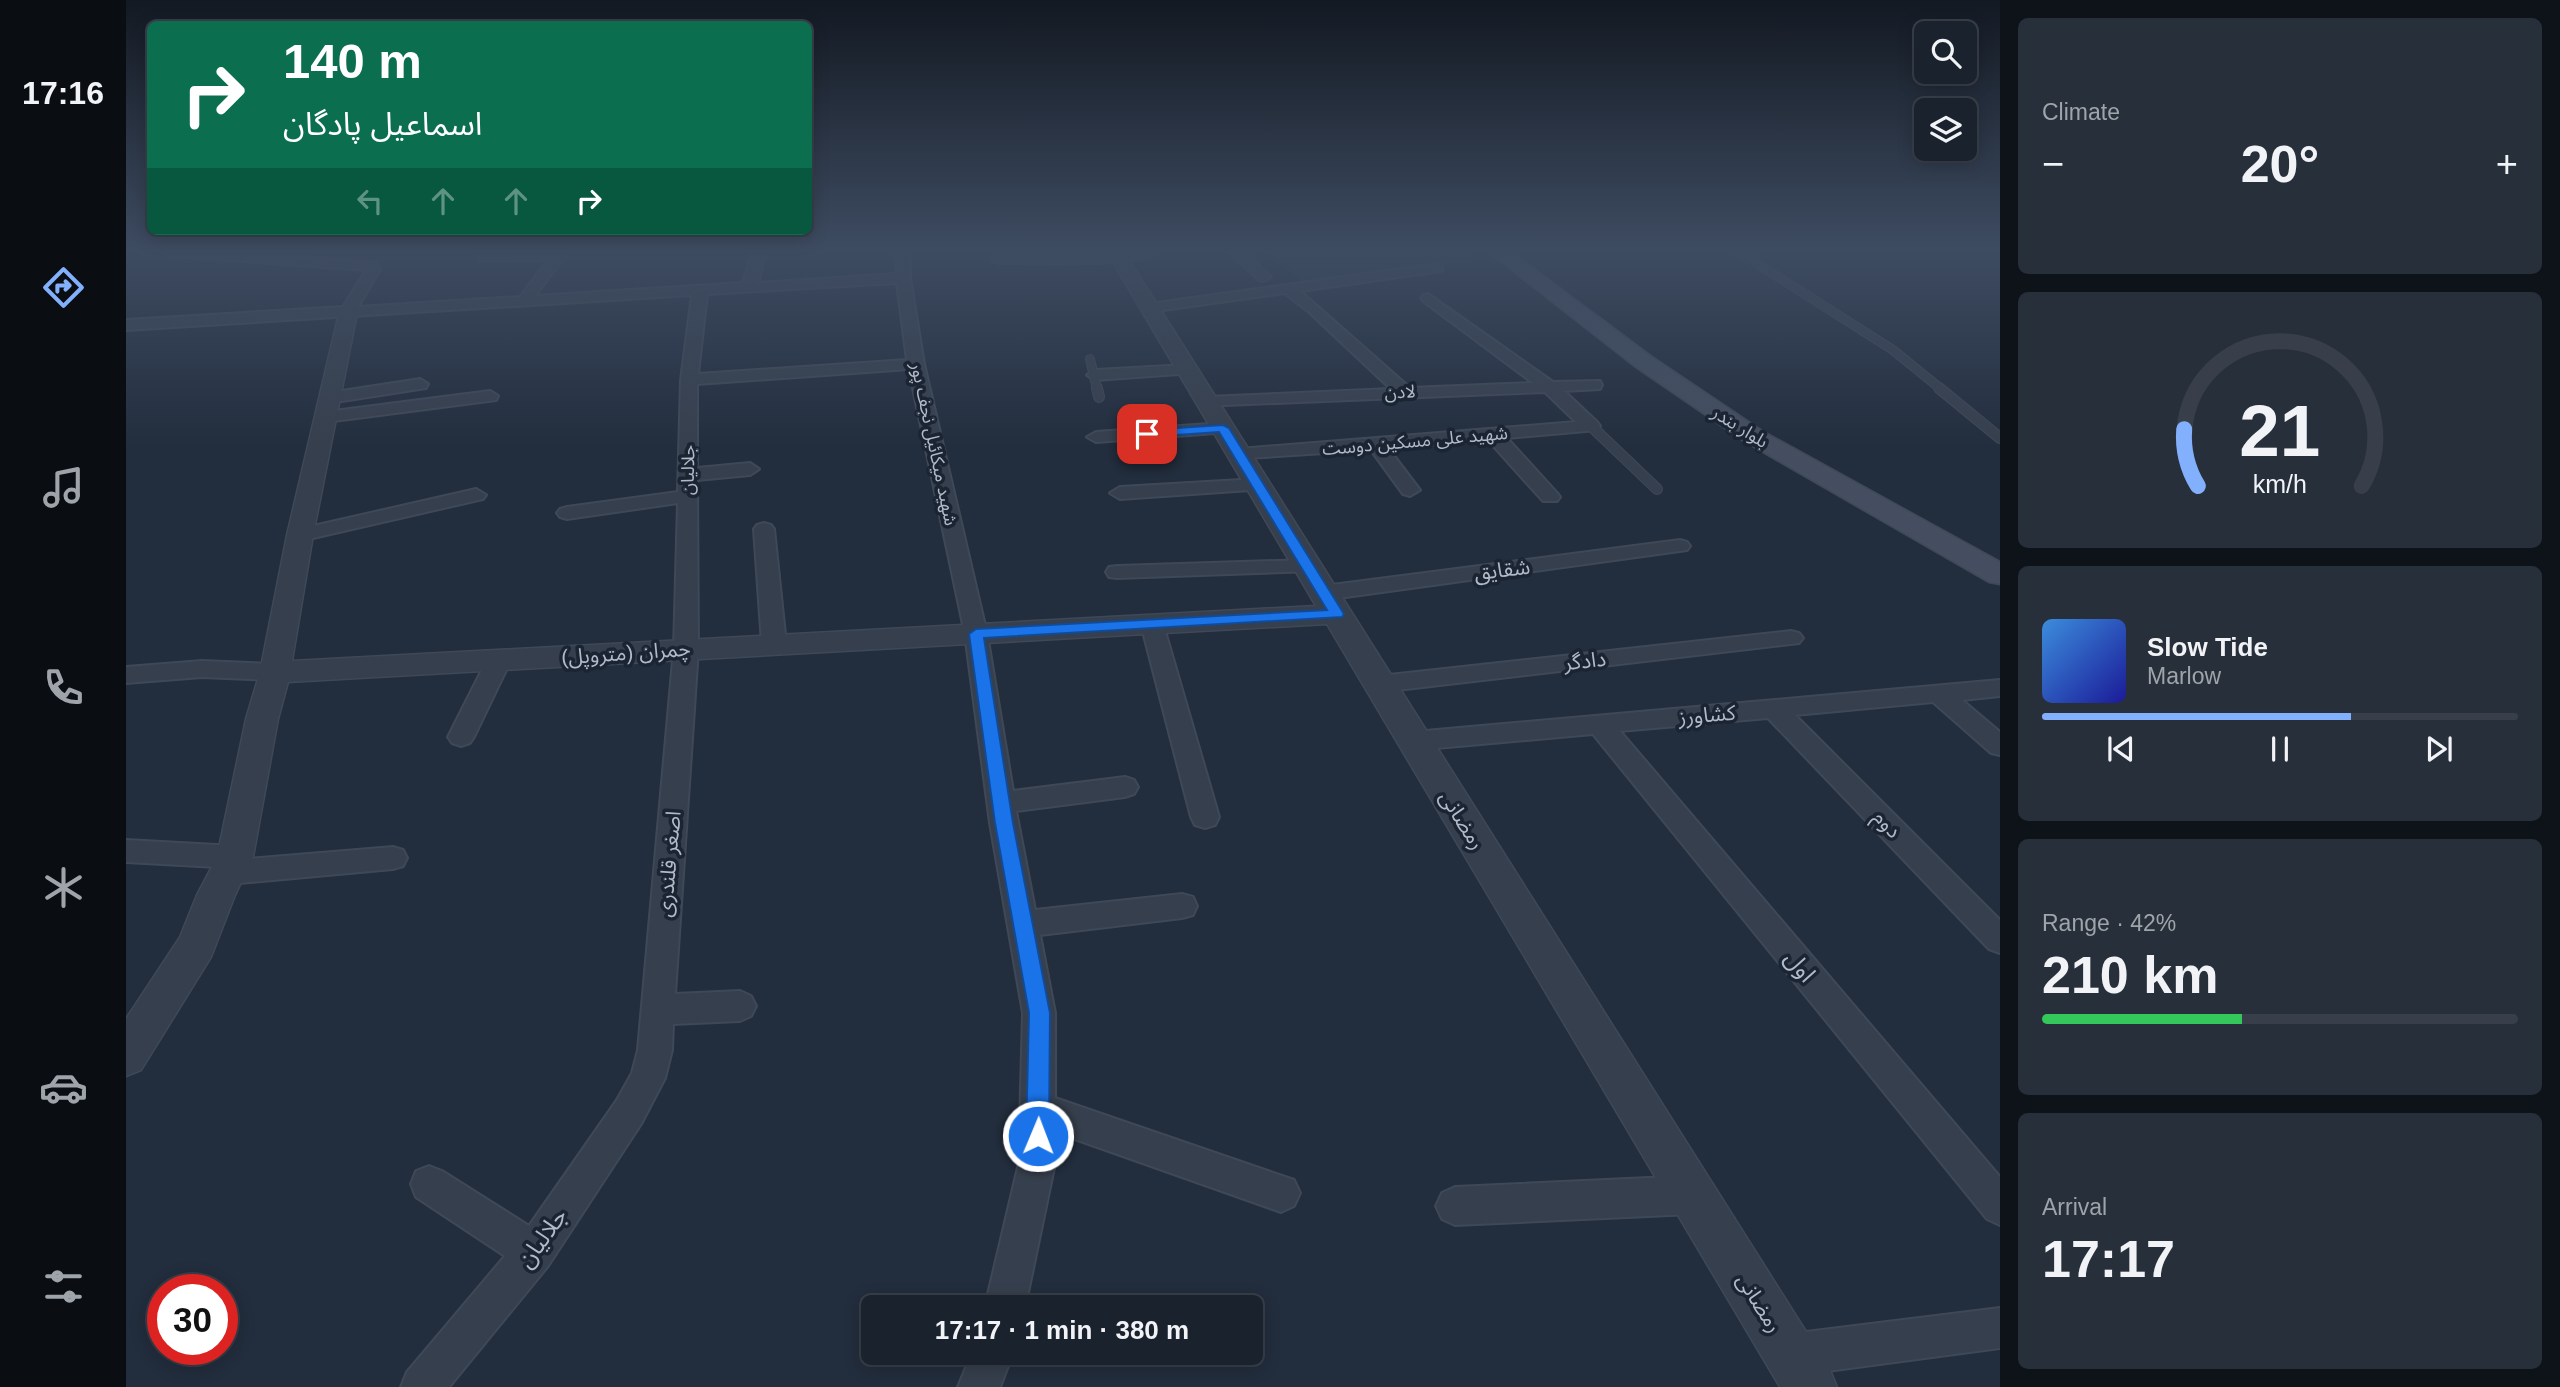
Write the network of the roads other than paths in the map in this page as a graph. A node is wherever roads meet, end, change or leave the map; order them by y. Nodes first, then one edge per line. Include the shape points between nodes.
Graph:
1 (278, 317) edge
2 (346, 317) edge
3 (697, 317) edge
4 (909, 317) edge
5 (1154, 317) edge
6 (1322, 317) edge
7 (1454, 317) edge
8 (1584, 317) edge
9 (1613, 317) edge
10 (1841, 317) edge
11 (126, 325) edge
12 (916, 364) junction
13 (1092, 367) joint
14 (1187, 370) junction
15 (689, 380) junction
16 (420, 384) dead end
17 (1594, 385) dead end
18 (1548, 386) junction
19 (1404, 392) junction
20 (490, 396) dead end
21 (1099, 397) dead end
22 (328, 407) junction
23 (1591, 426) junction
24 (1223, 428) junction
25 (1493, 435) junction
26 (1096, 437) dead end
27 (2000, 438) edge
28 (1376, 444) junction
29 (750, 469) dead end
30 (688, 475) junction
31 (1258, 485) junction
32 (1657, 489) dead end
33 (1410, 490) dead end
34 (1120, 493) dead end
35 (476, 495) dead end
36 (688, 496) junction
37 (1550, 497) dead end
38 (567, 513) dead end
39 (764, 529) dead end
40 (300, 535) junction
41 (1680, 546) dead end
42 (2000, 552) edge
43 (1117, 572) dead end
44 (2000, 575) edge
45 (1322, 591) junction
46 (1152, 624) junction
47 (976, 634) junction
48 (1791, 638) dead end
49 (774, 645) junction
50 (686, 649) junction
51 (498, 662) junction
52 (275, 672) junction
53 (126, 675) edge
54 (1380, 684) junction
55 (2000, 688) edge
56 (1938, 694) junction
57 (1774, 709) junction
58 (1600, 724) junction
59 (461, 737) dead end
60 (1414, 741) junction
61 (2000, 746) edge
62 (1125, 788) dead end
63 (1001, 803) junction
64 (1205, 817) dead end
65 (126, 851) edge
66 (393, 858) dead end
67 (232, 864) junction
68 (1182, 906) dead end
69 (1022, 924) junction
70 (2000, 940) edge
71 (740, 1006) dead end
72 (657, 1010) junction
73 (126, 1056) edge
74 (648, 1078) joint
75 (1038, 1109) junction
76 (429, 1185) dead end
77 (1281, 1193) dead end
78 (1692, 1195) junction
79 (1455, 1206) dead end
80 (2000, 1206) edge
81 (534, 1252) junction
82 (1008, 1295) edge
83 (2000, 1328) edge
84 (988, 1365) edge
85 (1800, 1371) edge
86 (422, 1387) edge
87 (979, 1387) edge

1 - 11 street
2 - 22 street
3 - 15 street, جلالیان
4 - 12 street, شهید میکائیل نجف پور
5 - 14 street, رمضانی
6 - 19 street
7 - 18 street
8 - 44 main road, بلوار بندر via 1752,436
9 - 42 main road, بلوار بندر via 1768,424
10 - 27 lane via 1893,350
12 - 15 street via 754,370
12 - 47 street, شهید میکائیل نجف پور
13 - 14 street
13 - 21 lane
14 - 24 street, رمضانی
15 - 30 street, جلالیان
16 - 22 street
17 - 18 street, لادن
18 - 19 street, لادن
18 - 23 street
19 - 24 street, لادن
20 - 22 street
22 - 40 street
23 - 25 street, شهید علی مسکین دوست
23 - 32 lane
24 - 26 street
24 - 28 street, شهید علی مسکین دوست
24 - 31 street, رمضانی
25 - 28 street, شهید علی مسکین دوست
25 - 37 street
28 - 33 street
29 - 30 street
30 - 36 street, جلالیان
31 - 34 street
31 - 45 street, رمضانی
35 - 40 street
36 - 38 street
36 - 50 street, جلالیان
39 - 49 street
40 - 52 street
41 - 45 street, شقایق
43 - 45 street, شقایق
45 - 46 street, چمران (متروپل)
45 - 54 street, رمضانی
46 - 47 street, چمران (متروپل)
46 - 64 street
47 - 49 street, چمران (متروپل)
47 - 63 street, شهید میکائیل نجف پور
48 - 54 street, دادگر
49 - 50 street, چمران (متروپل)
50 - 51 street, چمران (متروپل)
50 - 72 street, اصغر قلندری
51 - 52 street, چمران (متروپل)
51 - 59 street
52 - 53 street via 201,668
52 - 67 street
54 - 60 street, رمضانی
55 - 56 street, کشاورز
56 - 57 street, کشاورز
56 - 61 street
57 - 58 street, کشاورز
57 - 70 street, دوم
58 - 60 street, کشاورز
58 - 80 street, اول
60 - 78 street, رمضانی
62 - 63 street
63 - 69 street, شهید میکائیل نجف پور
65 - 67 street
66 - 67 street
67 - 73 street via 197,945
68 - 69 street
69 - 75 street, شهید میکائیل نجف پور via 1039,1013
71 - 72 street
72 - 74 street, اصغر قلندری
74 - 81 street, جلالیان
75 - 77 street
75 - 82 street, شهید میکائیل نجف پور via 1037,1163
76 - 81 street
78 - 79 street
78 - 85 street, رمضانی
81 - 86 street, جلالیان
83 - 85 street
84 - 87 street

